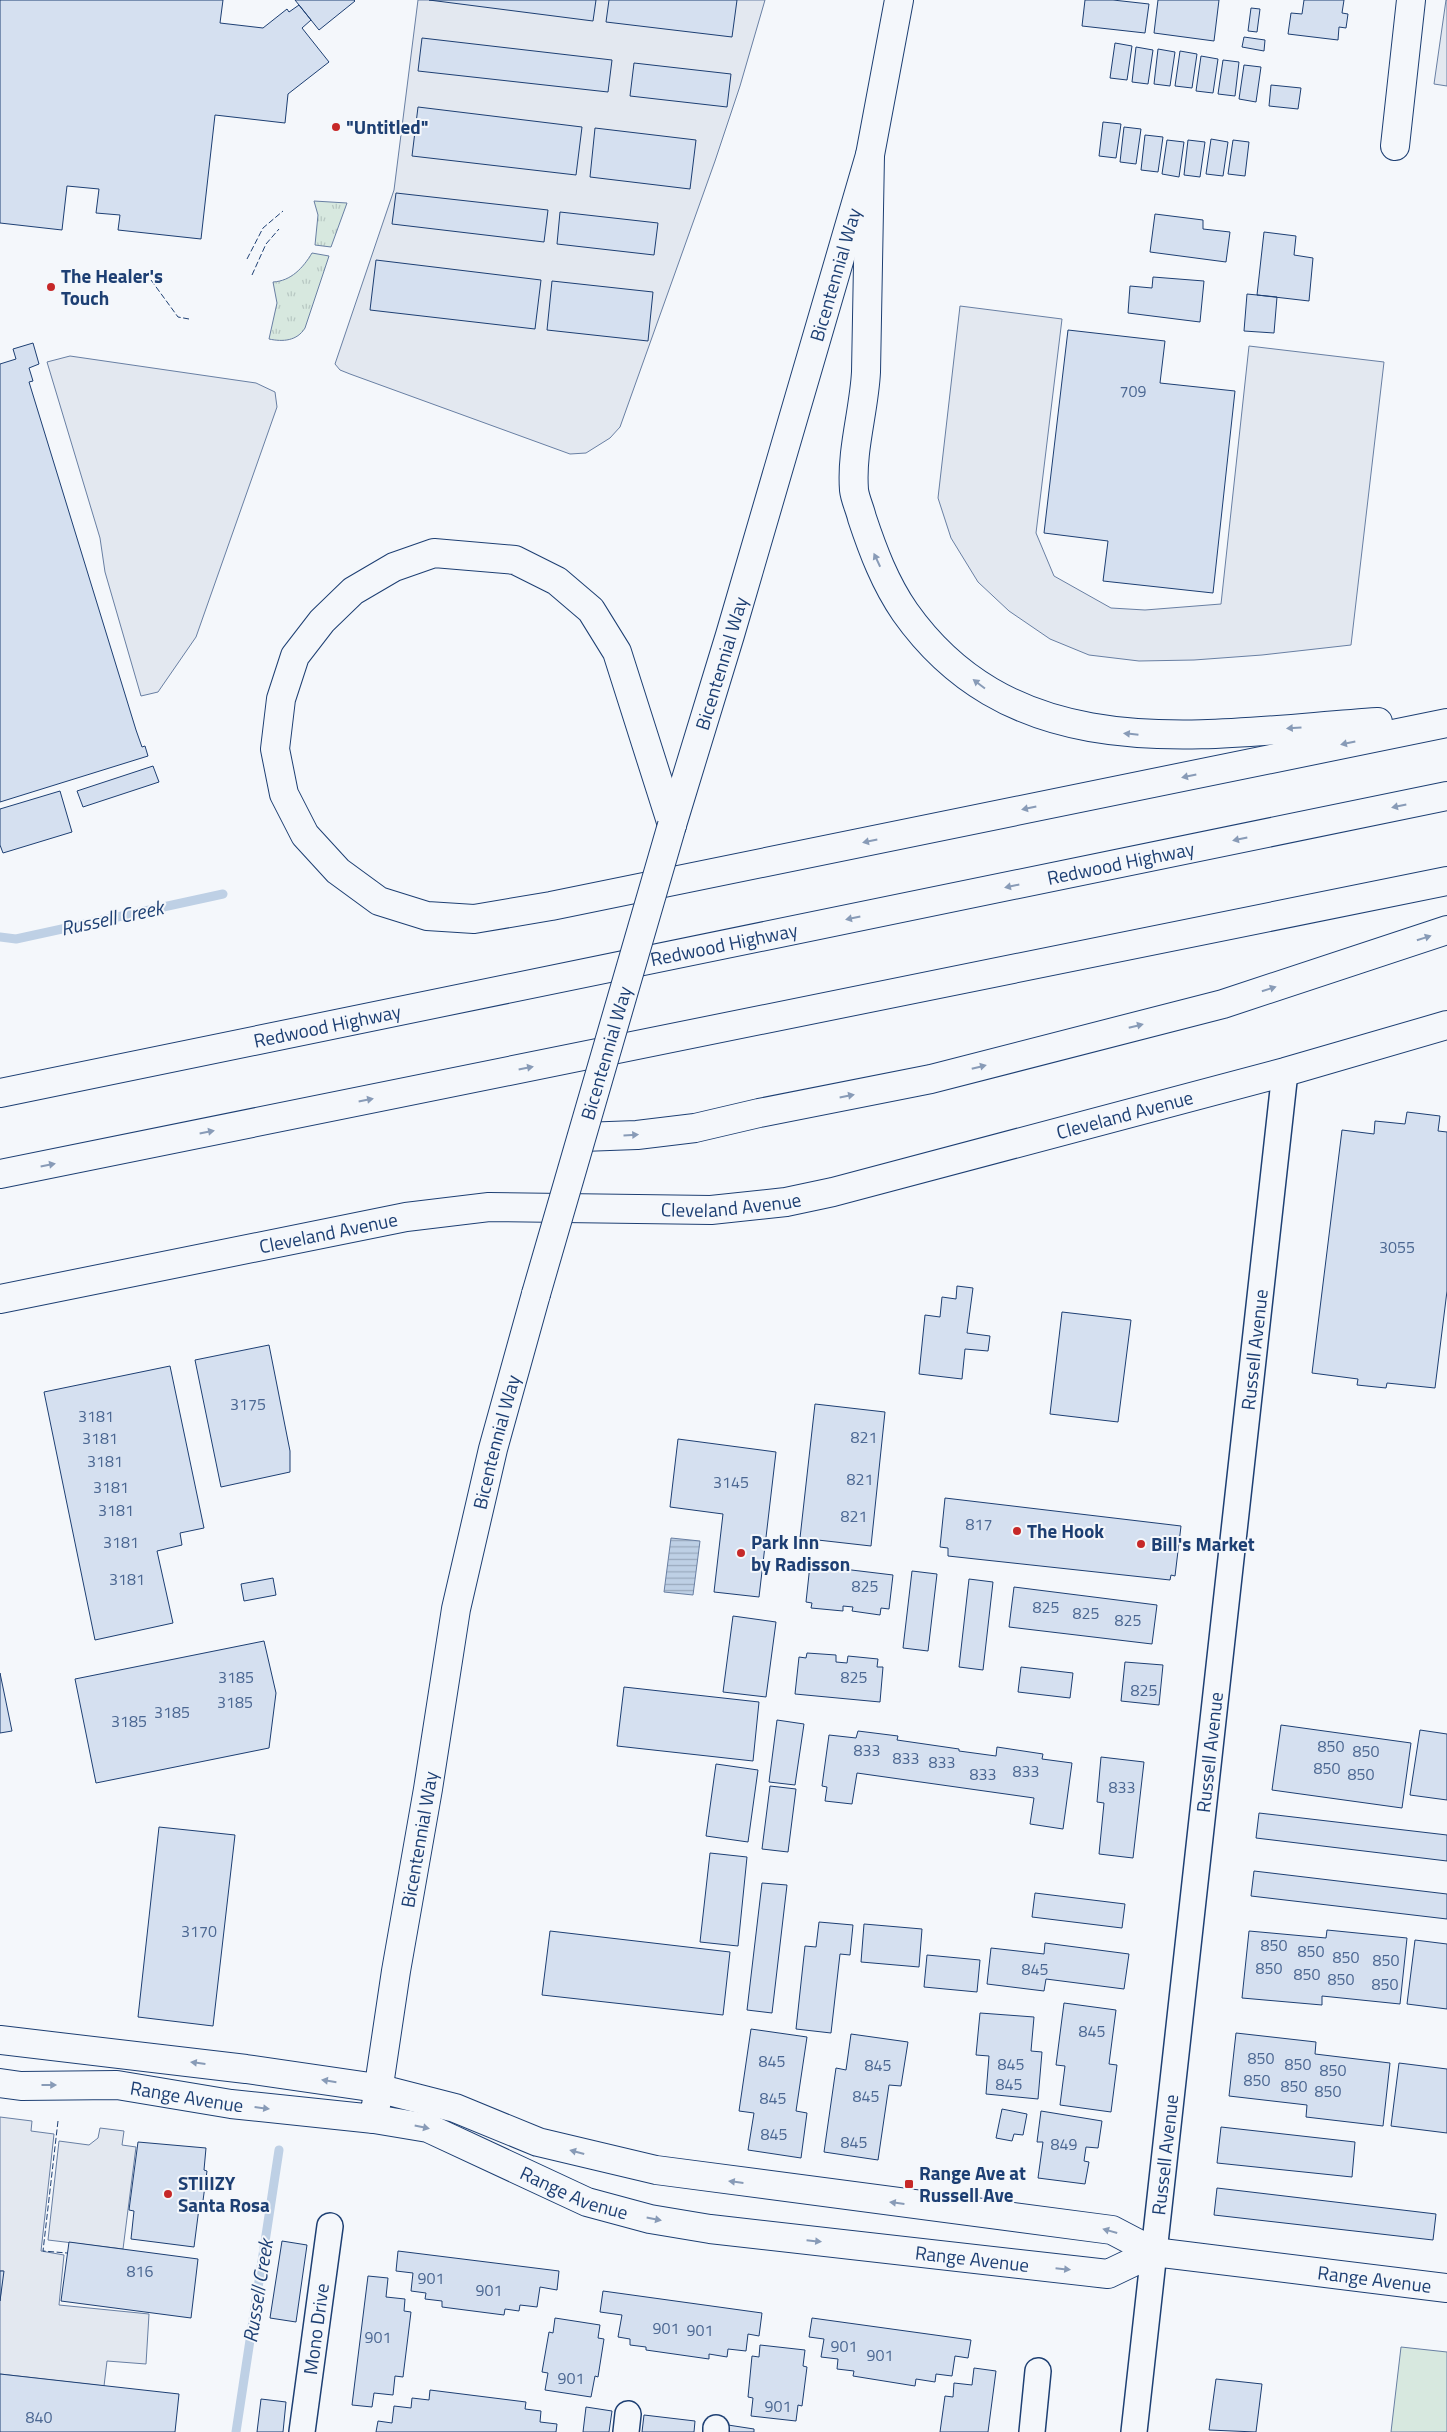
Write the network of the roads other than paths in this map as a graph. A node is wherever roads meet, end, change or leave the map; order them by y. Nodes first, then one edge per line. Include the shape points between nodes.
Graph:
1 (899, 0) edge
2 (1411, 0) edge
3 (1394, 146) dead end
4 (870, 155) junction
5 (1447, 718) edge
6 (1447, 723) edge
7 (1447, 796) edge
8 (672, 825) junction
9 (1447, 881) edge
10 (1447, 930) edge
11 (1447, 1025) edge
12 (1285, 1072) junction
13 (0, 1093) edge
14 (582, 1137) junction
15 (0, 1174) edge
16 (0, 1299) edge
17 (0, 2040) edge
18 (0, 2083) edge
19 (378, 2088) junction
20 (374, 2119) junction
21 (330, 2226) dead end
22 (1154, 2252) junction
23 (1447, 2288) edge
24 (1038, 2372) dead end
25 (302, 2432) edge
26 (1032, 2432) edge
27 (1134, 2432) edge

1 - 4 main road, Bicentennial Way
2 - 3 main road
5 -> 4 main road via 1190,735 1084,728 1029,712 988,691 926,638 895,597 873,550 854,491 857,431 866,375
4 - 8 main road, Bicentennial Way
6 -> 8 main road via 474,919 427,916 379,901 338,871 305,835 284,794 274,749 281,699 295,656 322,622 354,591 394,567 434,553 515,560 557,581 591,610 617,652
7 -> 13 main road, Redwood Highway
8 - 14 main road, Bicentennial Way, bridge
15 -> 9 main road
14 -> 10 main road via 695,1128 932,1079 1223,1004
11 - 12 main road, Cleveland Avenue
12 - 16 main road, Cleveland Avenue via 786,1202 711,1210 489,1207 406,1217
12 - 22 street, Russell Avenue
14 - 19 main road, Bicentennial Way, bridge via 493,1449 456,1609
19 -> 17 main road, Range Avenue via 242,2068
18 -> 20 main road, Range Avenue via 117,2086 241,2106
19 - 20 main road, Bicentennial Way
22 -> 19 main road, Range Avenue via 1112,2230 656,2170 538,2142 455,2108
20 -> 22 main road, Range Avenue via 428,2128 587,2202 650,2219 710,2230 1108,2274
21 - 25 street, Mono Drive
22 - 23 main road, Range Avenue
22 - 27 street, Russell Avenue
24 - 26 street

